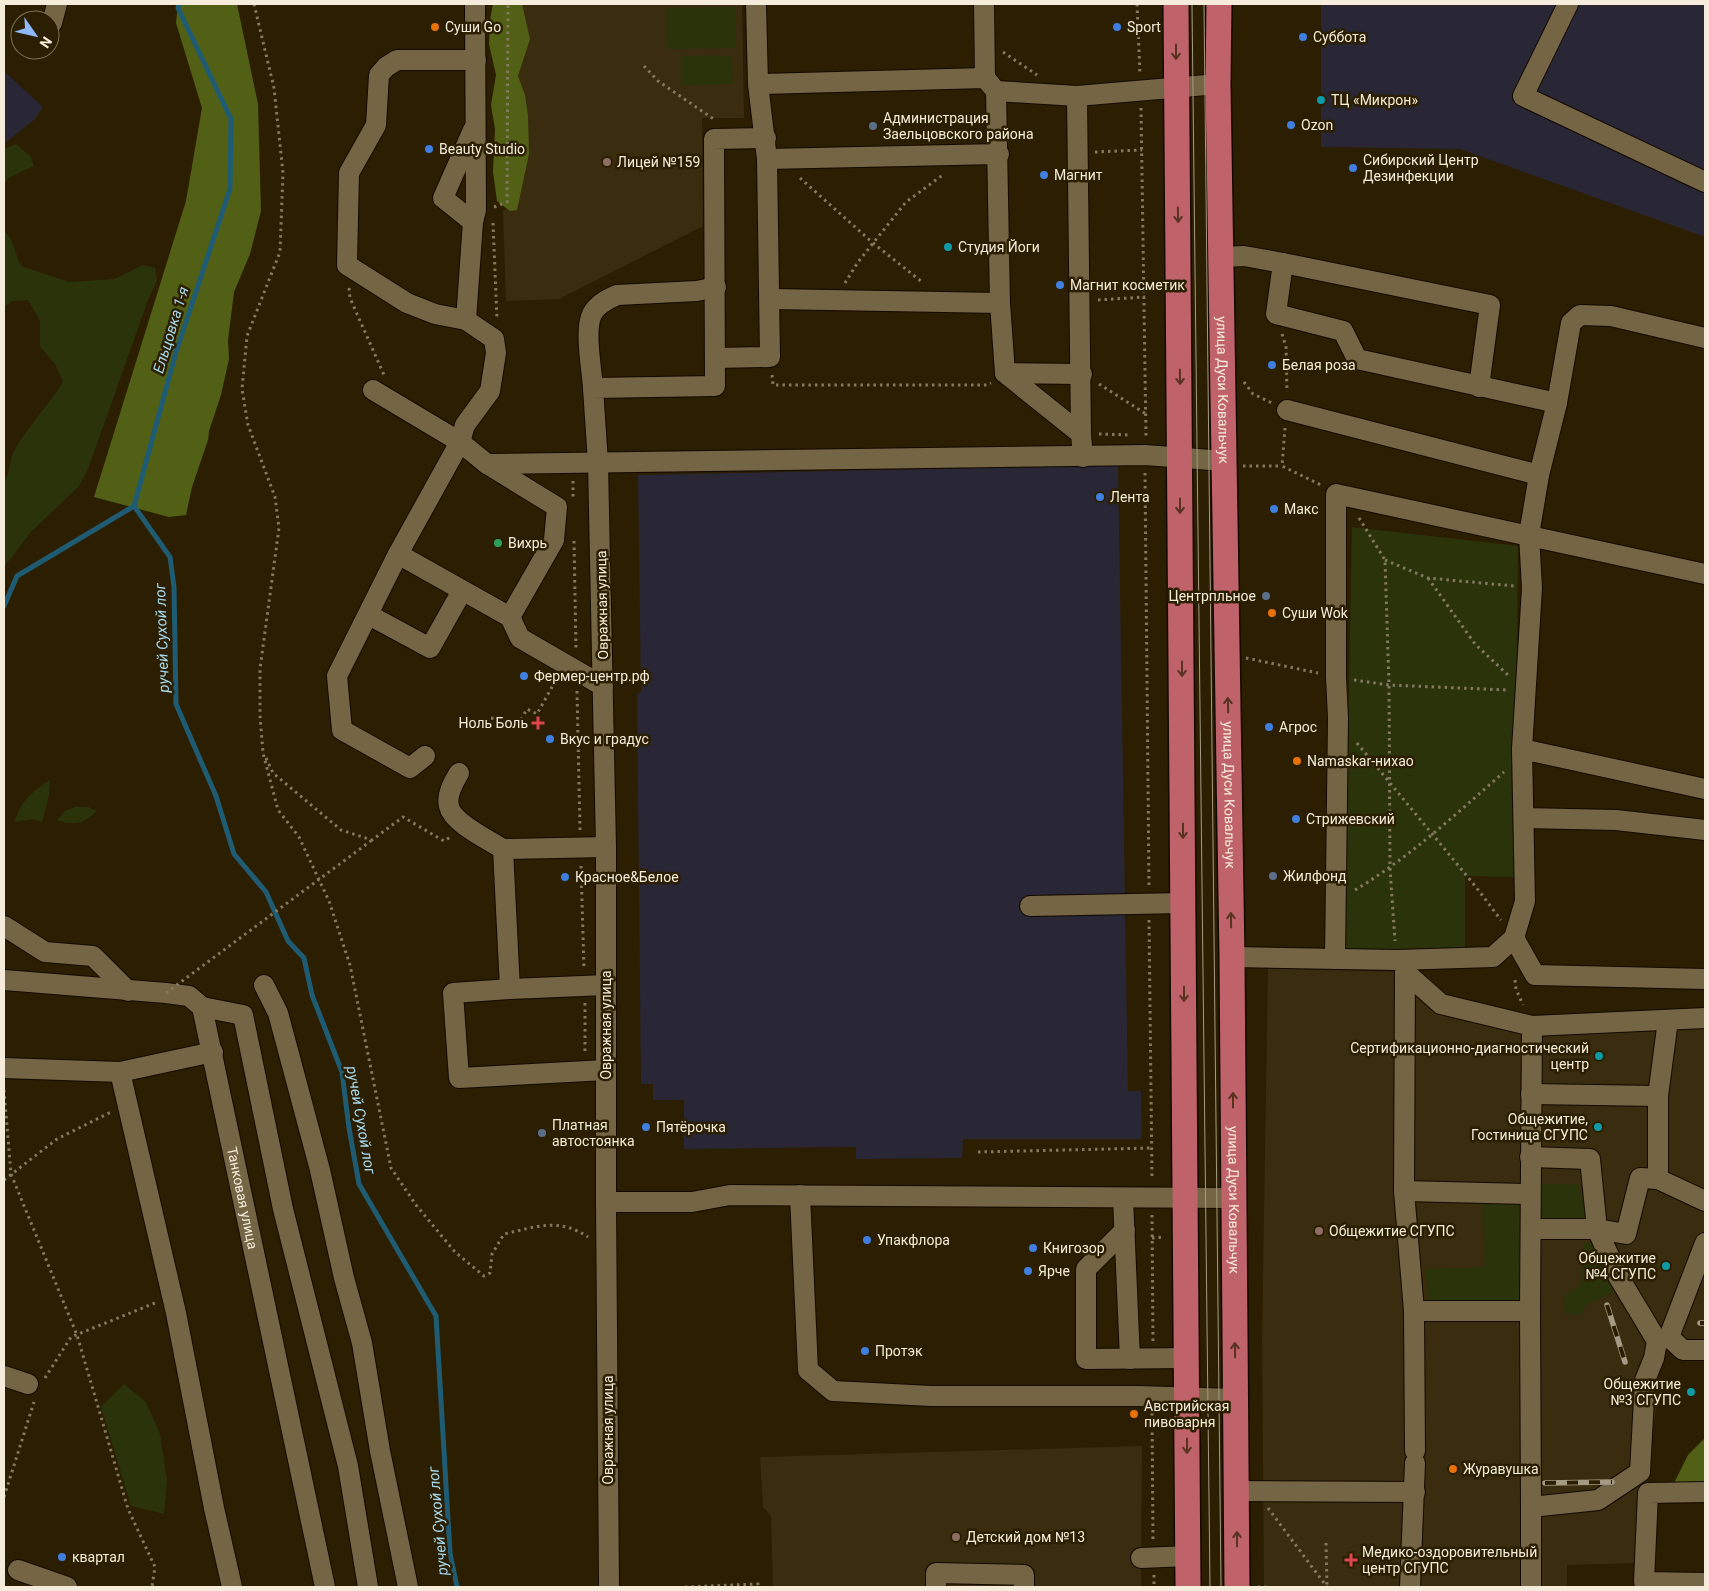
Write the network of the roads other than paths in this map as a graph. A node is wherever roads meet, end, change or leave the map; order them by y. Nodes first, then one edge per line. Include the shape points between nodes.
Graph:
1 (475, 4) edge
2 (756, 4) edge
3 (984, 4) edge
4 (1176, 4) edge
5 (1219, 4) edge
6 (1568, 4) edge
7 (476, 60) junction
8 (758, 84) junction
9 (990, 84) junction
10 (1218, 84) junction
11 (1176, 88) junction
12 (1077, 96) junction
13 (475, 125) junction
14 (766, 138) junction
15 (999, 154) junction
16 (773, 159) junction
17 (1705, 182) edge
18 (481, 213) junction
19 (1221, 257) junction
20 (1283, 263) junction
21 (716, 287) junction
22 (771, 299) junction
23 (1000, 303) junction
24 (466, 320) junction
25 (1705, 338) edge
26 (715, 358) junction
27 (1005, 373) junction
28 (1082, 374) junction
29 (379, 384) road end
30 (1479, 387) junction
31 (593, 388) junction
32 (1557, 402) junction
33 (1287, 410) road end
34 (1082, 434) junction
35 (460, 442) junction
36 (1083, 457) junction
37 (1180, 457) junction
38 (598, 462) junction
39 (488, 464) junction
40 (1233, 464) junction
41 (1539, 475) junction
42 (1528, 534) junction
43 (398, 554) junction
44 (1705, 574) edge
45 (462, 591) junction
46 (370, 615) junction
47 (510, 617) junction
48 (604, 686) junction
49 (1521, 753) junction
50 (425, 756) dead end
51 (459, 774) dead end
52 (1705, 789) edge
53 (1524, 818) junction
54 (1705, 830) edge
55 (606, 847) junction
56 (503, 849) junction
57 (1183, 903) junction
58 (1030, 906) dead end
59 (4, 926) edge
60 (1514, 938) junction
61 (1232, 957) junction
62 (1335, 959) junction
63 (1705, 979) edge
64 (4, 980) edge
65 (264, 985) dead end
66 (606, 985) junction
67 (510, 989) junction
68 (128, 991) junction
69 (202, 1006) junction
70 (1705, 1018) edge
71 (1668, 1020) junction
72 (1532, 1026) junction
73 (212, 1052) junction
74 (4, 1068) edge
75 (606, 1070) junction
76 (120, 1072) junction
77 (1531, 1094) junction
78 (1658, 1096) junction
79 (1530, 1157) junction
80 (1658, 1179) junction
81 (1404, 1192) junction
82 (1530, 1194) junction
83 (800, 1195) junction
84 (1123, 1198) junction
85 (1185, 1198) junction
86 (1234, 1198) junction
87 (1705, 1201) edge
88 (606, 1202) junction
89 (1532, 1229) junction
90 (1597, 1229) junction
91 (1125, 1230) junction
92 (1705, 1242) edge
93 (1414, 1311) junction
94 (1530, 1311) junction
95 (1663, 1339) junction
96 (1705, 1350) edge
97 (1186, 1358) junction
98 (1130, 1359) junction
99 (4, 1376) edge
100 (35, 1388) road end
101 (1187, 1397) junction
102 (1236, 1399) junction
103 (1245, 1490) junction
104 (1415, 1492) junction
105 (1705, 1492) edge
106 (1531, 1507) junction
107 (1188, 1556) junction
108 (1141, 1558) dead end
109 (18, 1570) dead end
110 (1705, 1583) edge
111 (1643, 1585) edge
112 (67, 1587) edge
113 (232, 1587) edge
114 (326, 1587) edge
115 (368, 1587) edge
116 (408, 1587) edge
117 (609, 1587) edge
118 (936, 1587) edge
119 (1024, 1587) edge
120 (1188, 1587) edge
121 (1237, 1587) edge
122 (1410, 1587) edge
123 (1531, 1587) edge

1 - 7 street
2 - 8 street
3 - 9 street via 984,44
4 -> 11 main road
5 - 10 main road, улица Дуси Ковальчук
6 - 17 street via 1524,96
7 - 13 street
7 - 24 street via 397,60 386,67 379,75 376,125 349,173 347,265 407,303 435,314
8 - 9 street
8 - 14 street
9 - 12 street
9 - 15 street
10 - 11 street
10 - 19 main road, улица Дуси Ковальчук
11 - 12 street
11 -> 37 main road
12 - 28 street
13 - 18 street
13 - 18 street via 443,198
14 - 16 street
14 - 21 street via 714,139
15 - 16 street
15 - 23 street
16 - 22 street
18 - 24 street
19 - 20 street via 1244,256
19 - 40 main road, улица Дуси Ковальчук
20 - 30 street via 1276,314 1343,332 1357,359
20 - 30 street via 1490,304
21 - 26 street
21 - 31 street, Овражная улица via 617,296 604,301 592,314 589,330
22 - 23 street
22 - 26 street via 770,357
23 - 27 street
24 - 35 street via 494,340 496,353 490,391 465,425
25 - 32 street via 1611,316 1580,315 1571,323
26 - 31 street via 715,386
27 - 28 street
27 - 34 street
28 - 34 street
29 - 35 street
30 - 32 street
31 - 38 street, Овражная улица
32 - 41 street
33 - 41 street
34 - 36 street
35 - 39 street
35 - 43 street
36 - 37 street
36 - 38 street
37 - 40 street
37 -> 57 main road
38 - 39 street
38 - 48 street, Овражная улица
39 - 47 street via 556,507 554,540
61 -> 40 main road, улица Дуси Ковальчук
41 - 42 street
42 - 44 street
42 - 49 street via 1532,588
42 - 62 street via 1336,494
43 - 45 street
43 - 46 street
45 - 46 street via 430,648
45 - 47 street
46 - 50 street via 337,676 342,730 410,768
47 - 48 street via 520,638
48 - 55 street, Овражная улица
49 - 52 street
49 - 53 street
51 - 56 street via 450,790 449,807 457,820
53 - 54 street via 1616,820
53 - 60 street via 1525,901
55 - 56 street
55 - 66 street, Овражная улица
56 - 67 street
57 - 58 street
57 -> 85 main road
59 - 68 street via 45,952 93,956
60 - 62 street via 1493,957
60 - 63 street via 1535,975
61 - 62 street
86 -> 61 main road, улица Дуси Ковальчук
64 - 68 street
65 - 116 street via 278,1013 362,1342
66 - 67 street
66 - 75 street, Овражная улица
67 - 75 street via 453,993 459,1078
68 - 69 street via 189,996
69 - 73 street, Танковая улица
69 - 115 street via 243,1016 283,1209 348,1466
70 - 71 street
71 - 72 street
71 - 78 street
72 - 77 street
72 - 81 street via 1441,1004 1405,972
73 - 76 street
73 - 114 street, Танковая улица
74 - 76 street
75 - 88 street, Овражная улица
76 - 113 street via 172,1296
77 - 78 street
77 - 79 street
78 - 80 street
79 - 82 street
79 - 90 street via 1590,1159
80 - 87 street
80 - 90 street via 1640,1178 1626,1234
81 - 82 street
81 - 93 street
82 - 89 street
83 - 84 street
83 - 88 street via 730,1195 692,1202
83 - 101 street via 808,1370 833,1391 931,1396
84 - 85 street
84 - 91 street
85 - 86 street
85 - 97 main road
102 -> 86 main road, улица Дуси Ковальчук
88 - 117 street, Овражная улица
89 - 90 street
89 - 94 street
90 - 95 street via 1618,1276
91 - 98 street
91 - 98 street via 1086,1269 1086,1359
92 - 95 street
93 - 94 street
93 - 104 street
94 - 106 street
95 - 96 street via 1683,1350
95 - 106 street via 1645,1380 1640,1472 1598,1500
97 - 98 street
97 - 101 main road
99 - 100 street
101 - 102 street
101 -> 107 main road
102 - 103 main road, улица Дуси Ковальчук
103 - 104 street
121 -> 103 main road, улица Дуси Ковальчук
104 - 122 street
105 - 111 street via 1648,1493
106 - 123 street
107 - 108 street
107 - 120 main road
109 - 112 street
110 - 111 street
118 - 119 street via 936,1573 1024,1574

